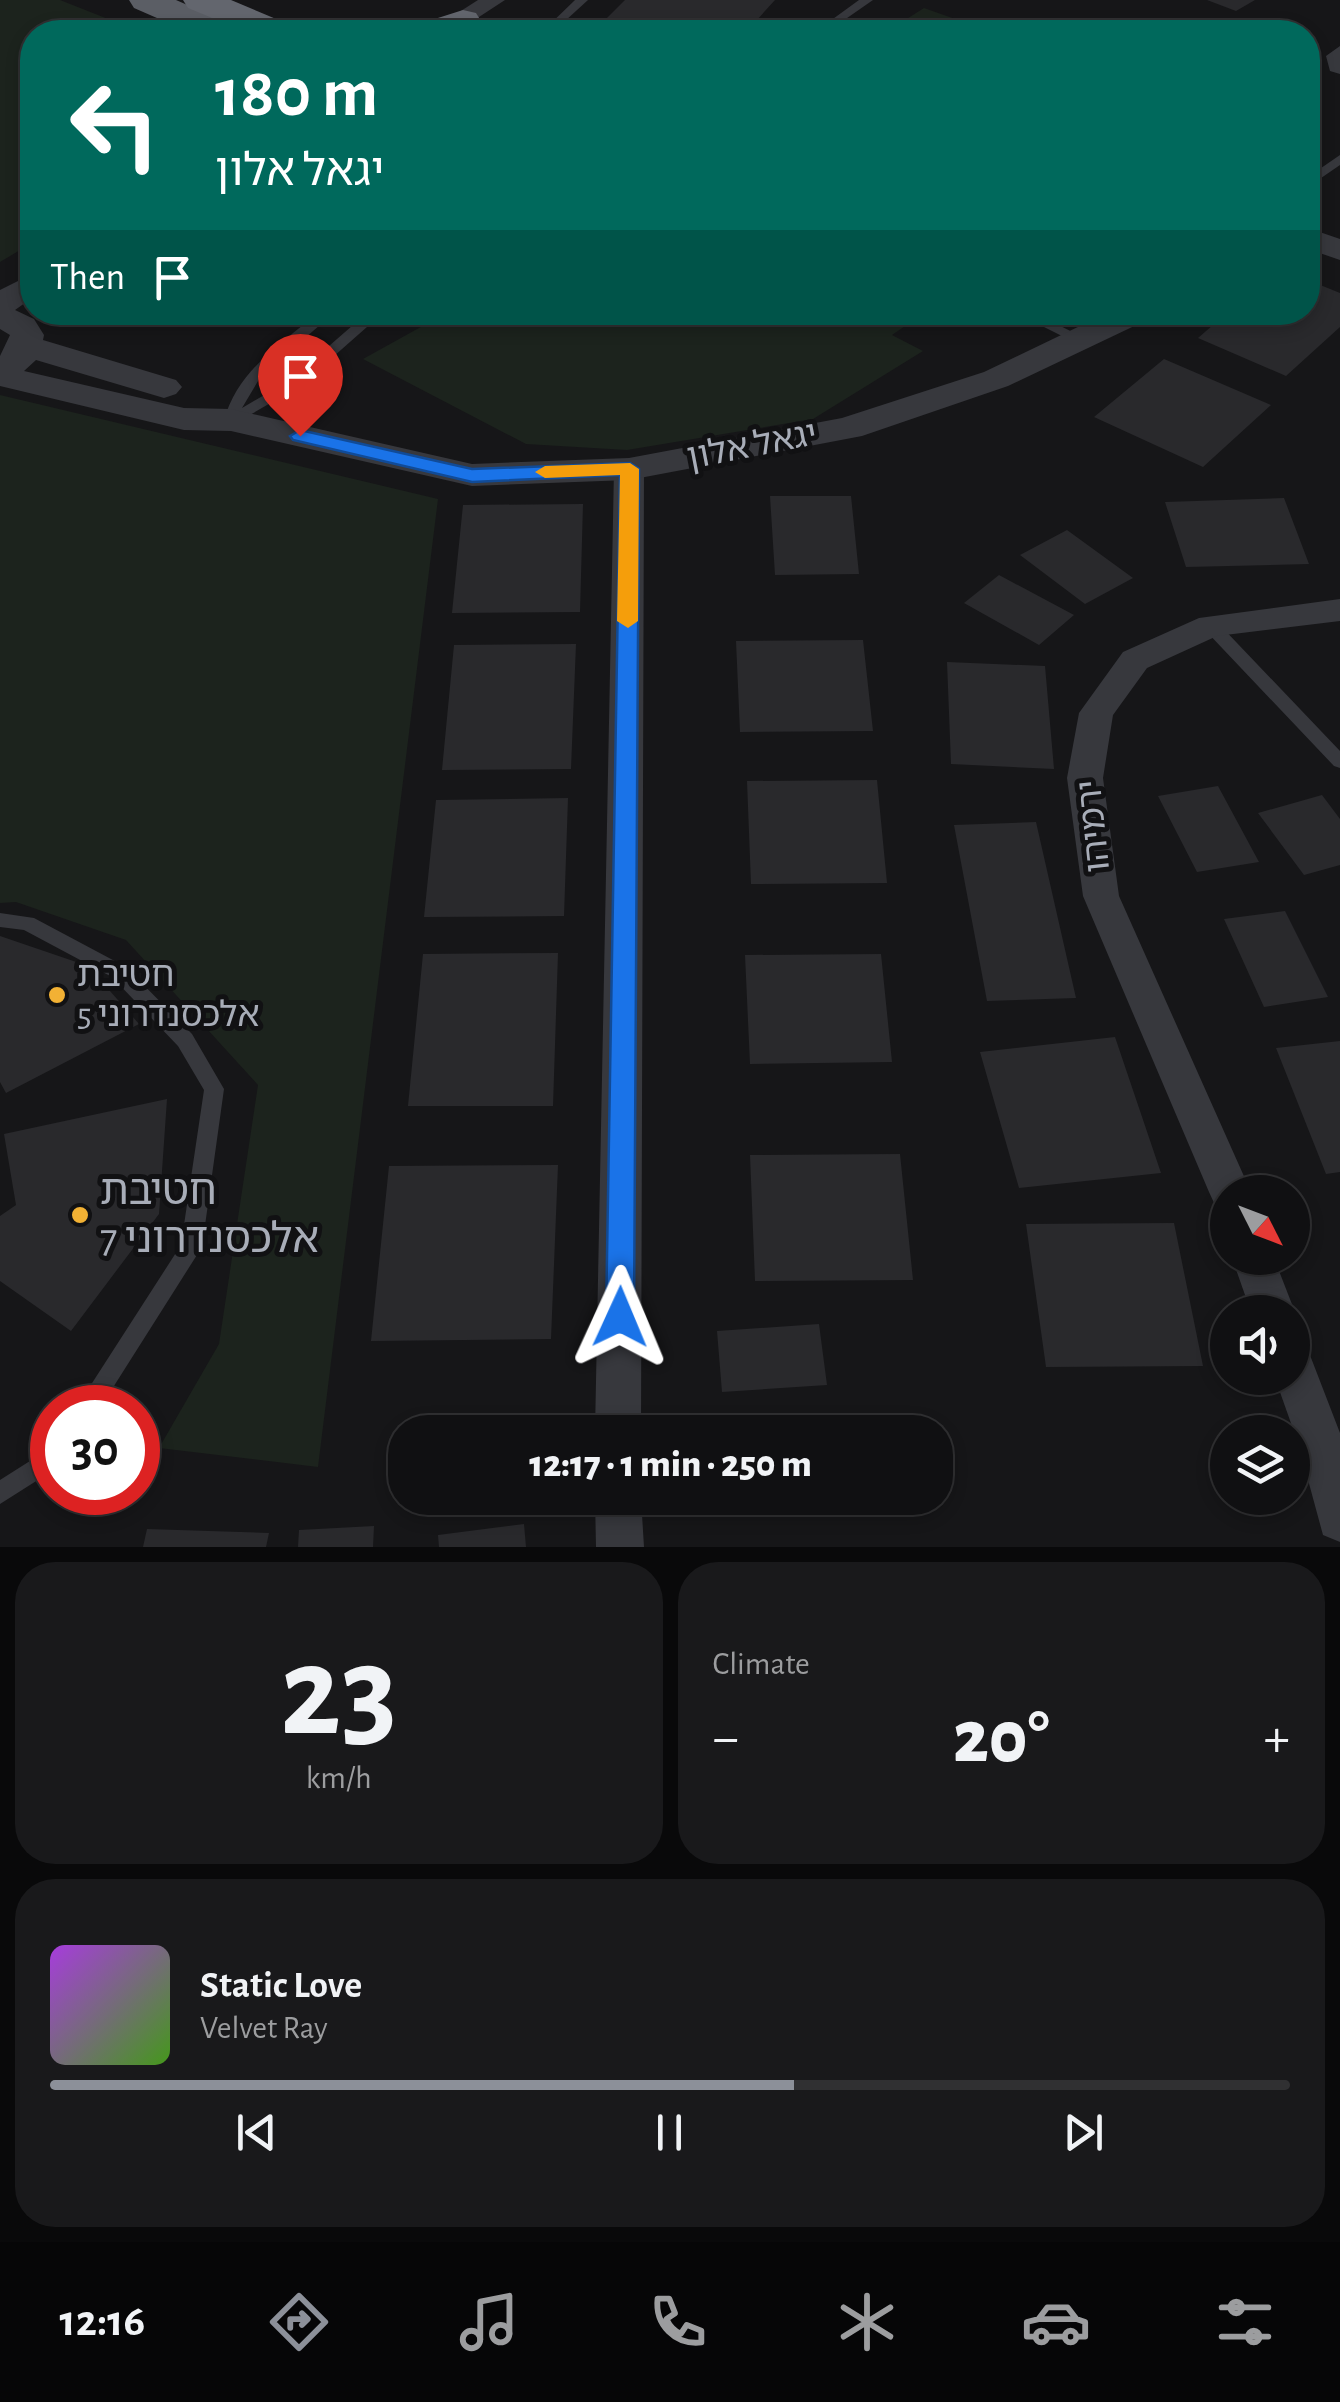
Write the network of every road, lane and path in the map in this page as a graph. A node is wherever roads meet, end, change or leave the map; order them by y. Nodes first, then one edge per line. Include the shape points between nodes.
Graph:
1 (147, 0) edge
2 (582, 0) edge
3 (867, 0) edge
4 (505, 3) edge
5 (201, 20) edge
6 (472, 20) edge
7 (560, 20) edge
8 (838, 20) edge
9 (1340, 50) edge
10 (1340, 70) edge
11 (1340, 158) edge
12 (1320, 174) edge
13 (314, 325) edge
14 (361, 325) edge
15 (1049, 325) edge
16 (1113, 325) edge
17 (18, 332) edge
18 (1083, 341) junction
19 (0, 374) edge
20 (231, 420) junction
21 (630, 469) junction
22 (1340, 610) edge
23 (1211, 626) junction
24 (1340, 762) edge
25 (0, 920) edge
26 (1223, 1175) edge
27 (102, 1385) edge
28 (1308, 1395) edge
29 (618, 1415) edge
30 (1331, 1442) edge
31 (30, 1473) edge
32 (0, 1494) edge
33 (619, 1515) edge
34 (1340, 1519) edge
35 (620, 1547) edge

1 - 5 highway
2 - 7 lane
3 - 8 lane
4 - 6 street
9 - 10 lane via 1332,56
11 - 12 lane
13 - 20 lane via 243,390
14 - 20 lane via 295,383
15 - 18 lane
16 - 18 street, יגאל אלון
17 - 19 street via 20,357
17 - 20 street, יגאל אלון via 204,399
18 - 21 street, יגאל אלון via 996,379 849,428
19 - 20 street, יגאל אלון via 184,419
20 - 21 street, יגאל אלון via 472,476
21 - 29 street
22 - 23 street, ירמיהו
23 - 24 lane
23 - 26 street, ירמיהו via 1135,660 1096,713 1085,778 1101,896
25 - 27 lane via 27,923 119,972 185,1040 214,1089 190,1247
28 - 30 street
30 - 34 street
31 - 32 lane
33 - 35 street

